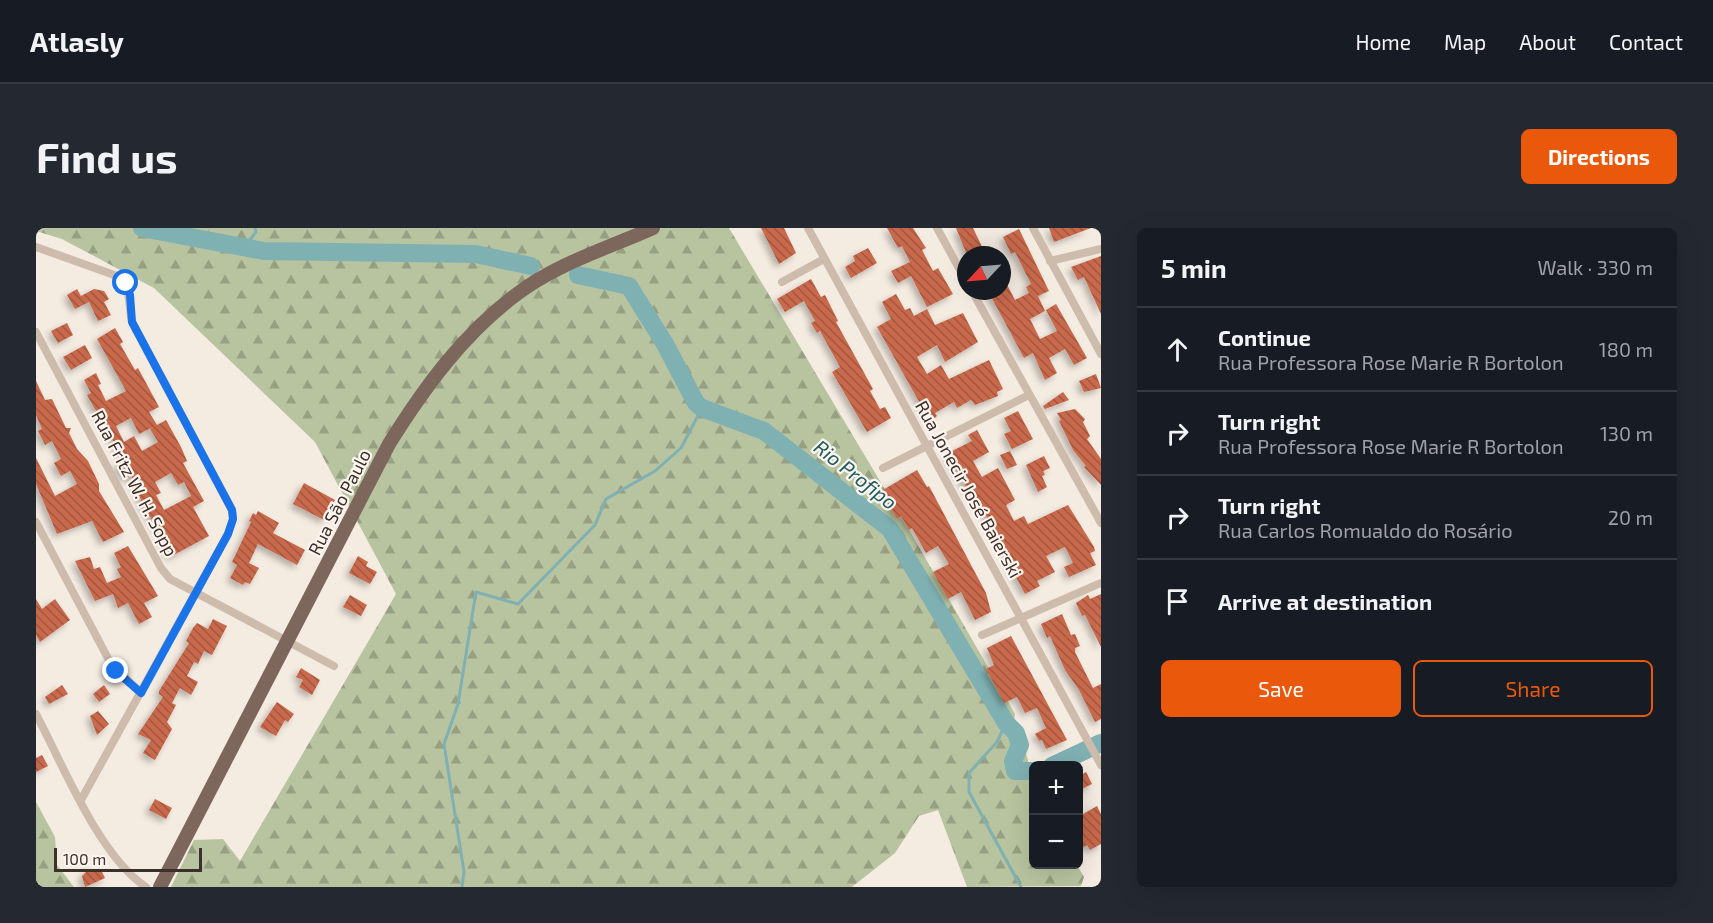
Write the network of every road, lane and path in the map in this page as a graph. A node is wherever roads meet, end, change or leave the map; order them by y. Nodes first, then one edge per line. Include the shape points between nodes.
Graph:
1 (653, 228) edge
2 (808, 228) edge
3 (937, 228) edge
4 (1034, 228) edge
5 (36, 247) edge
6 (1101, 249) edge
7 (824, 259) junction
8 (1050, 261) junction
9 (957, 265) edge
10 (782, 282) dead end
11 (977, 300) edge
12 (36, 332) edge
13 (1101, 354) edge
14 (1029, 395) junction
15 (926, 446) junction
16 (883, 468) dead end
17 (36, 522) edge
18 (1101, 523) edge
19 (1101, 582) edge
20 (195, 593) junction
21 (1021, 618) junction
22 (982, 635) dead end
23 (287, 641) junction
24 (334, 666) dead end
25 (141, 693) junction
26 (36, 714) edge
27 (1100, 764) edge
28 (81, 800) junction
29 (146, 887) edge
30 (160, 887) edge

1 - 23 main road, Rua São Paulo via 558,270 518,293 450,357 421,392 389,444
2 - 7 street, Rua Jonecir José Baierski
3 - 9 street
4 - 8 street
5 - 20 street via 117,276 126,283 132,322 232,510 231,526
6 - 8 street
7 - 10 street
7 - 15 street, Rua Jonecir José Baierski
8 - 13 street
11 - 14 street
12 - 20 street, Rua Fritz W. H. Sopp via 161,568 170,579
14 - 15 street
14 - 18 street
15 - 16 street
15 - 21 street, Rua Jonecir José Baierski
17 - 25 street via 111,664
19 - 21 street
20 - 23 street, Rua Fritz W. H. Sopp
20 - 25 street
21 - 22 street
21 - 27 street, Rua Jonecir José Baierski
23 - 24 street, Rua Fritz W. H. Sopp
23 - 30 main road, Rua São Paulo
25 - 28 street
26 - 28 street
28 - 29 street via 115,860

